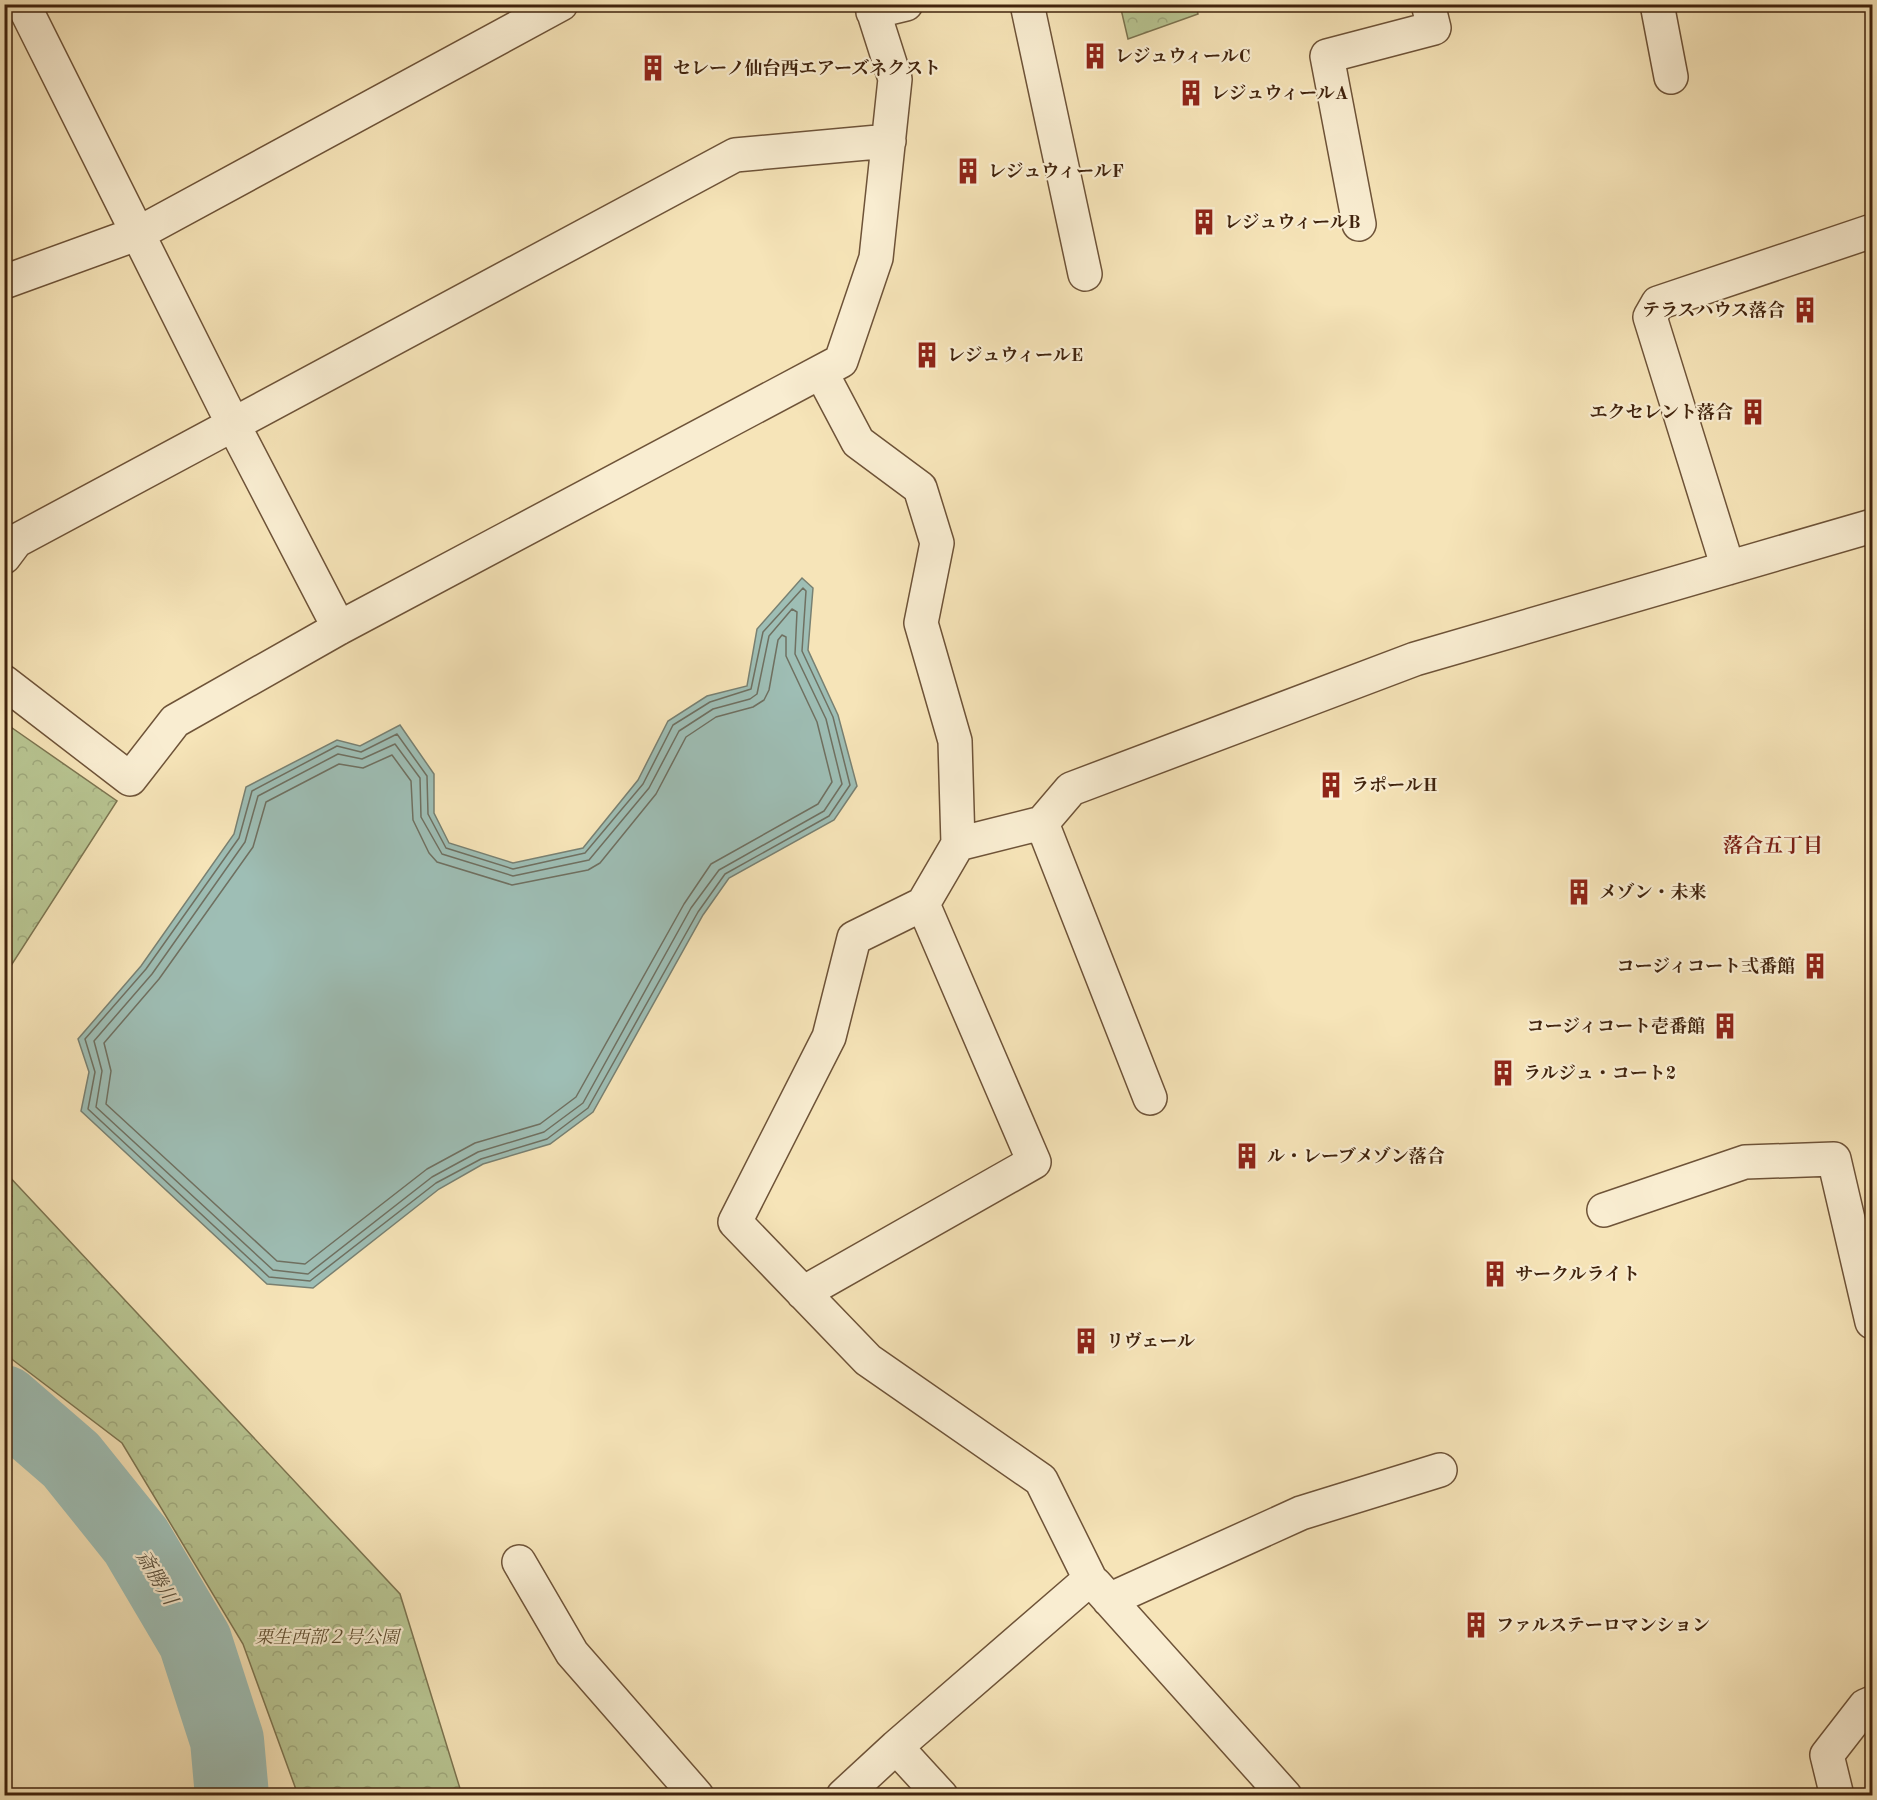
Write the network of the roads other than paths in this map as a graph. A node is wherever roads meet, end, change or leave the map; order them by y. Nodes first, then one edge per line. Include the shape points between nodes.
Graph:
1 (23, 4) edge
2 (561, 4) edge
3 (906, 4) edge
4 (1027, 4) edge
5 (1428, 4) edge
6 (1657, 4) edge
7 (872, 8) edge
8 (1671, 77) dead end
9 (889, 141) junction
10 (1359, 224) dead end
11 (1872, 231) edge
12 (138, 233) junction
13 (1085, 274) dead end
14 (4, 282) edge
15 (821, 372) junction
16 (233, 424) junction
17 (1872, 526) edge
18 (4, 557) edge
19 (1728, 568) junction
20 (339, 628) junction
21 (4, 682) edge
22 (1042, 823) junction
23 (958, 844) junction
24 (923, 904) junction
25 (1150, 1098) dead end
26 (1604, 1210) dead end
27 (803, 1293) junction
28 (1872, 1322) edge
29 (1440, 1470) dead end
30 (519, 1562) dead end
31 (1100, 1589) junction
32 (1872, 1703) edge
33 (896, 1748) junction
34 (697, 1796) edge
35 (843, 1796) edge
36 (941, 1796) edge
37 (1285, 1796) edge
38 (1837, 1796) edge

1 - 12 street
2 - 12 street
3 - 7 street
4 - 13 street
5 - 10 street via 1434,28 1327,56
6 - 8 street
7 - 9 street via 895,79
9 - 15 street via 876,258 841,361
9 - 16 street via 735,155
11 - 19 street via 1658,303 1650,317
12 - 14 street
12 - 16 street
15 - 20 street
15 - 23 street via 858,442 920,488 937,543 921,623 955,741
16 - 18 street via 16,541
16 - 20 street
17 - 19 street
19 - 22 street via 1415,659 1071,789
20 - 21 street via 175,721 130,779
22 - 23 street
22 - 25 street
23 - 24 street
24 - 27 street via 854,938 829,1037 735,1222
24 - 27 street via 1034,1162
26 - 28 street via 1745,1161 1834,1159
27 - 31 street via 868,1360 1041,1480
29 - 31 street via 1301,1514
30 - 34 street via 572,1653
31 - 33 street
31 - 37 street
32 - 38 street via 1865,1706 1827,1755
33 - 35 street
33 - 36 street

